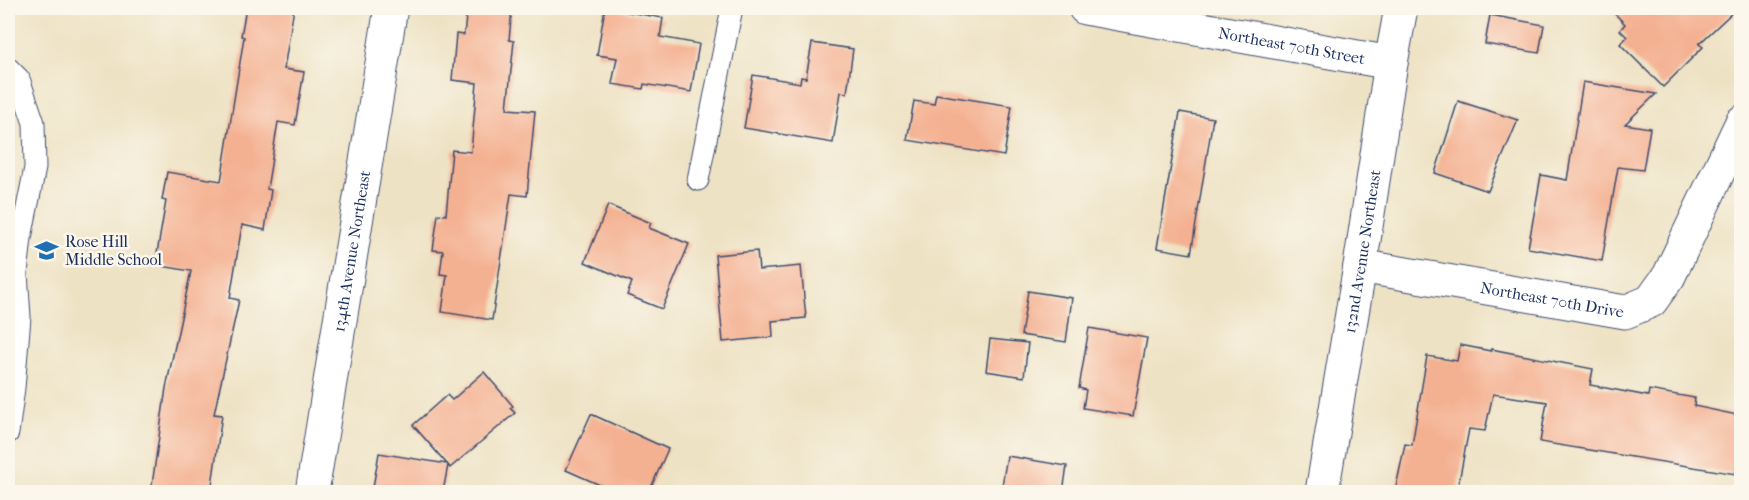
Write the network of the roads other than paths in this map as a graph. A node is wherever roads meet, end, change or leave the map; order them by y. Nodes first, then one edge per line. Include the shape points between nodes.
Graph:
1 (391, 8) edge
2 (732, 8) edge
3 (1085, 8) edge
4 (1401, 8) edge
5 (1122, 11) edge
6 (1391, 63) junction
7 (8, 68) edge
8 (1742, 122) edge
9 (698, 180) dead end
10 (1360, 266) junction
11 (8, 433) edge
12 (312, 492) edge
13 (1322, 492) edge

1 - 12 street, 134th Avenue Northeast
2 - 9 lane
3 - 5 street, Northeast 70th Street
4 - 6 street, 132nd Avenue Northeast
5 - 6 street, Northeast 70th Street
6 - 10 street, 132nd Avenue Northeast
7 - 11 lane via 19,80 34,123 35,168 21,238 20,317
8 - 10 street, Northeast 70th Drive via 1669,276 1651,301 1625,312
10 - 13 street, 132nd Avenue Northeast

